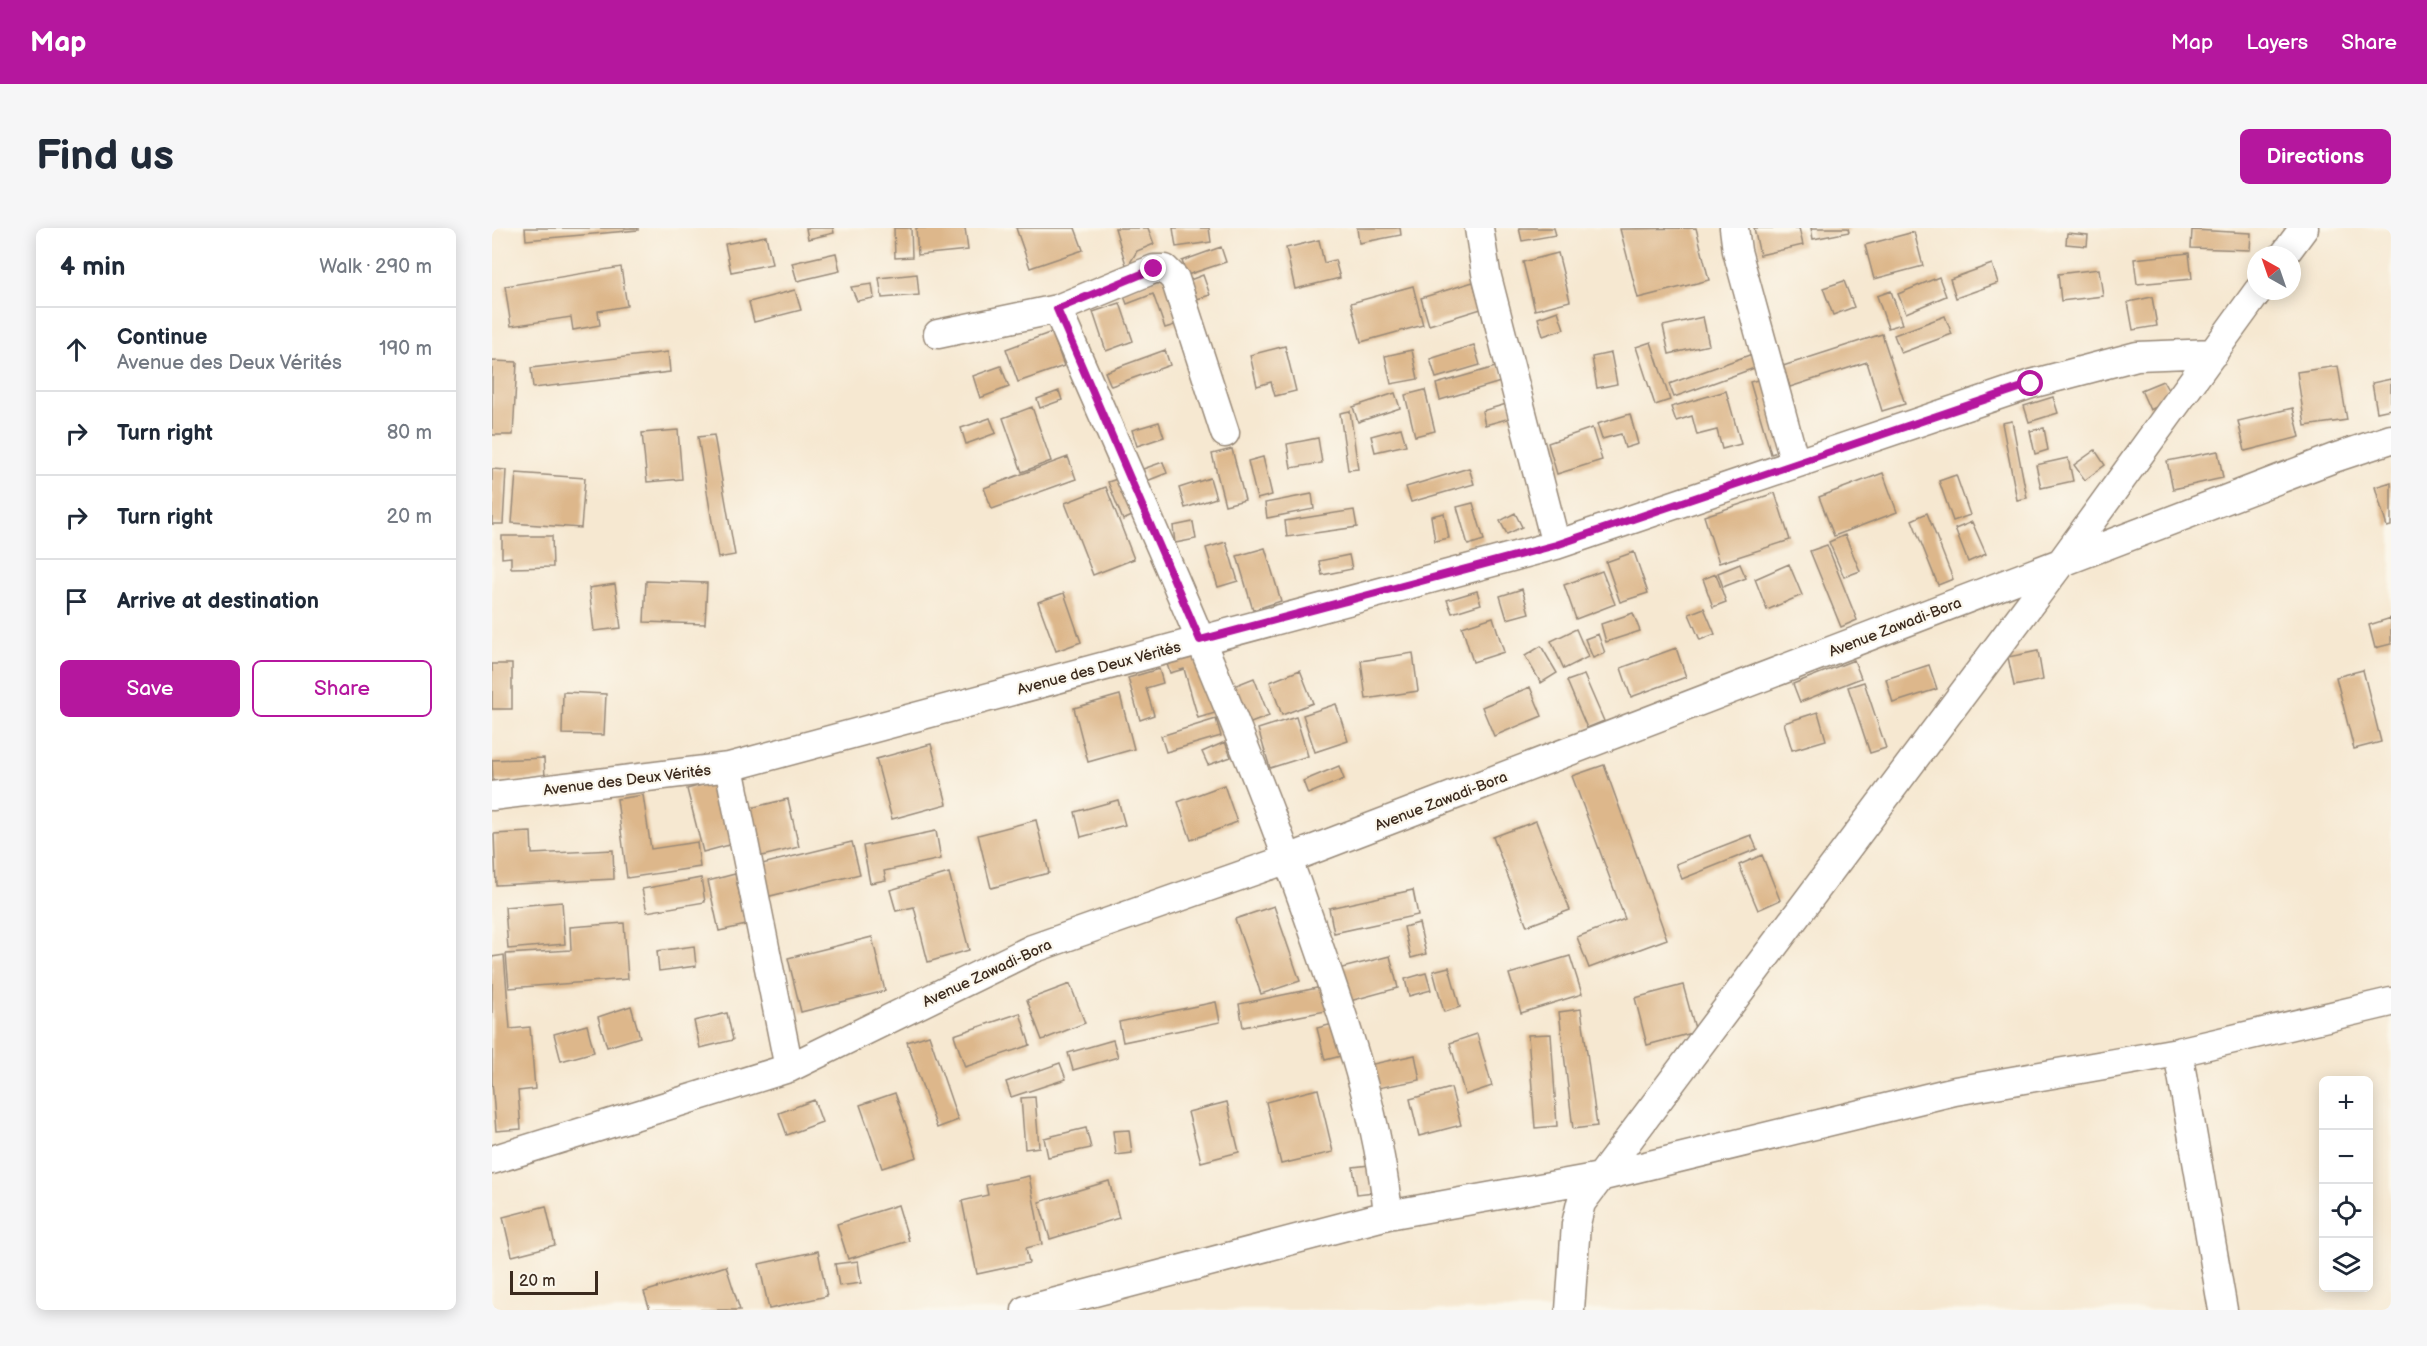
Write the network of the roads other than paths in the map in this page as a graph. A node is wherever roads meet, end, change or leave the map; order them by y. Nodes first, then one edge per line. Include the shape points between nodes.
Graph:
1 (1479, 228) edge
2 (1734, 228) edge
3 (2304, 228) edge
4 (2291, 246) edge
5 (2252, 300) edge
6 (1057, 309) junction
7 (938, 334) dead end
8 (2214, 353) junction
9 (1225, 433) dead end
10 (2391, 439) edge
11 (1795, 463) junction
12 (1556, 545) junction
13 (2060, 564) junction
14 (1200, 640) junction
15 (729, 767) junction
16 (492, 796) edge
17 (1288, 859) junction
18 (2391, 1002) edge
19 (2178, 1052) junction
20 (789, 1068) junction
21 (492, 1160) edge
22 (1600, 1177) junction
23 (1388, 1215) junction
24 (1026, 1310) edge
25 (1570, 1310) edge
26 (2223, 1310) edge

1 - 12 street via 1486,273
2 - 11 street
3 - 4 street
5 - 8 street
6 - 7 street
6 - 9 street via 1154,269 1166,269 1178,290
6 - 14 street
8 - 11 street, Avenue des Deux Vérités via 2137,356 2041,381
8 - 13 street
10 - 13 street, Avenue Zawadi-Bora
11 - 12 street, Avenue des Deux Vérités
12 - 14 street, Avenue des Deux Vérités
13 - 17 street, Avenue Zawadi-Bora
13 - 22 street
14 - 15 street, Avenue des Deux Vérités
14 - 17 street
15 - 16 street, Avenue des Deux Vérités
15 - 20 street
17 - 20 street, Avenue Zawadi-Bora via 1032,950
17 - 23 street via 1352,1042 1384,1176
18 - 19 street
19 - 22 street via 1955,1091
19 - 26 street
20 - 21 street, Avenue Zawadi-Bora
22 - 23 street
22 - 25 street via 1578,1213
23 - 24 street

